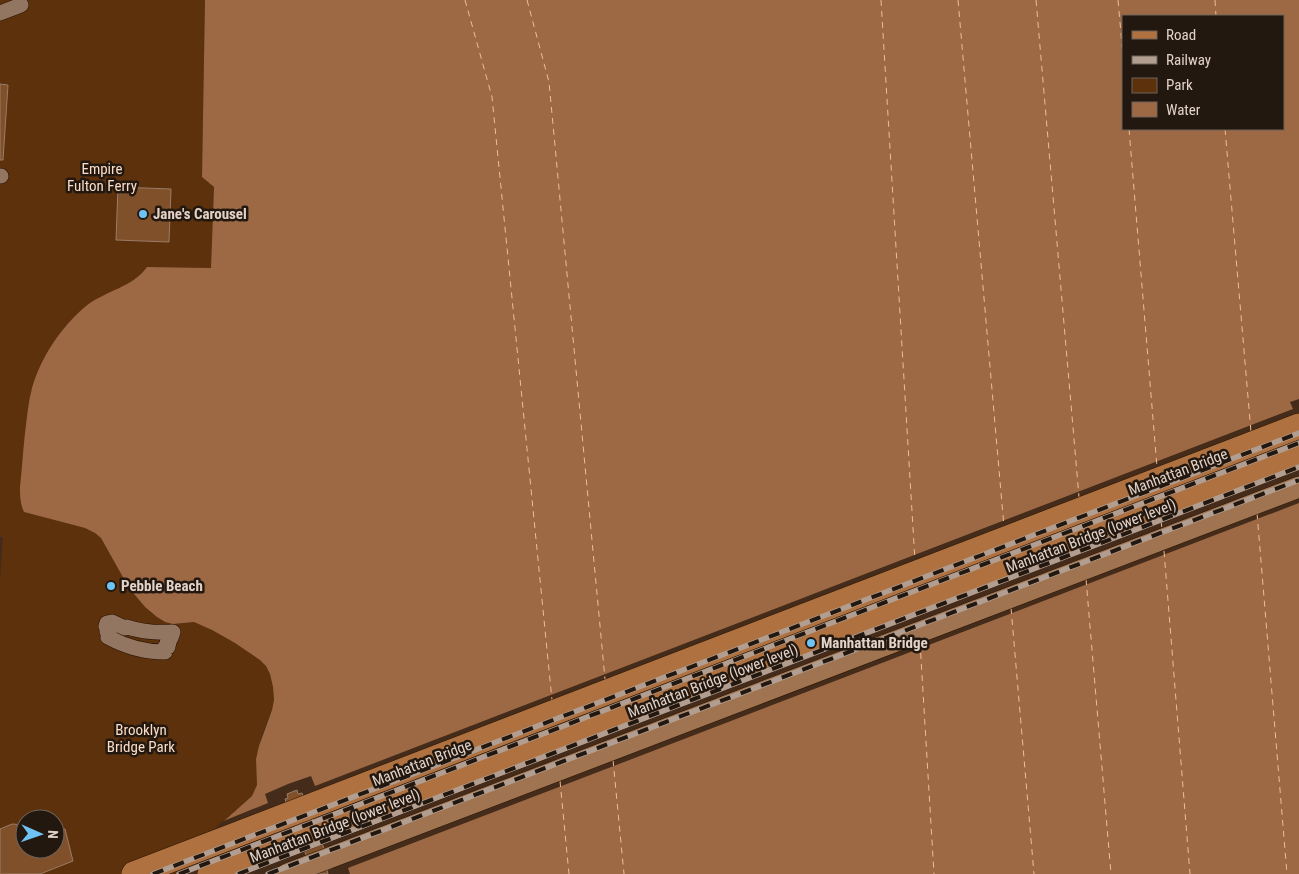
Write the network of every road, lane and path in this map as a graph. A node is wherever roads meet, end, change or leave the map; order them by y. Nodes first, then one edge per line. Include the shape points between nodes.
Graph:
1 (21, 5) dead end
2 (0, 12) edge
3 (1299, 426) edge
4 (1299, 456) edge
5 (1299, 487) edge
6 (134, 874) edge
7 (210, 874) edge
8 (287, 874) edge

1 - 2 street
3 - 6 main road, Manhattan Bridge
4 - 7 main road, Manhattan Bridge (lower level)
5 - 8 main road

